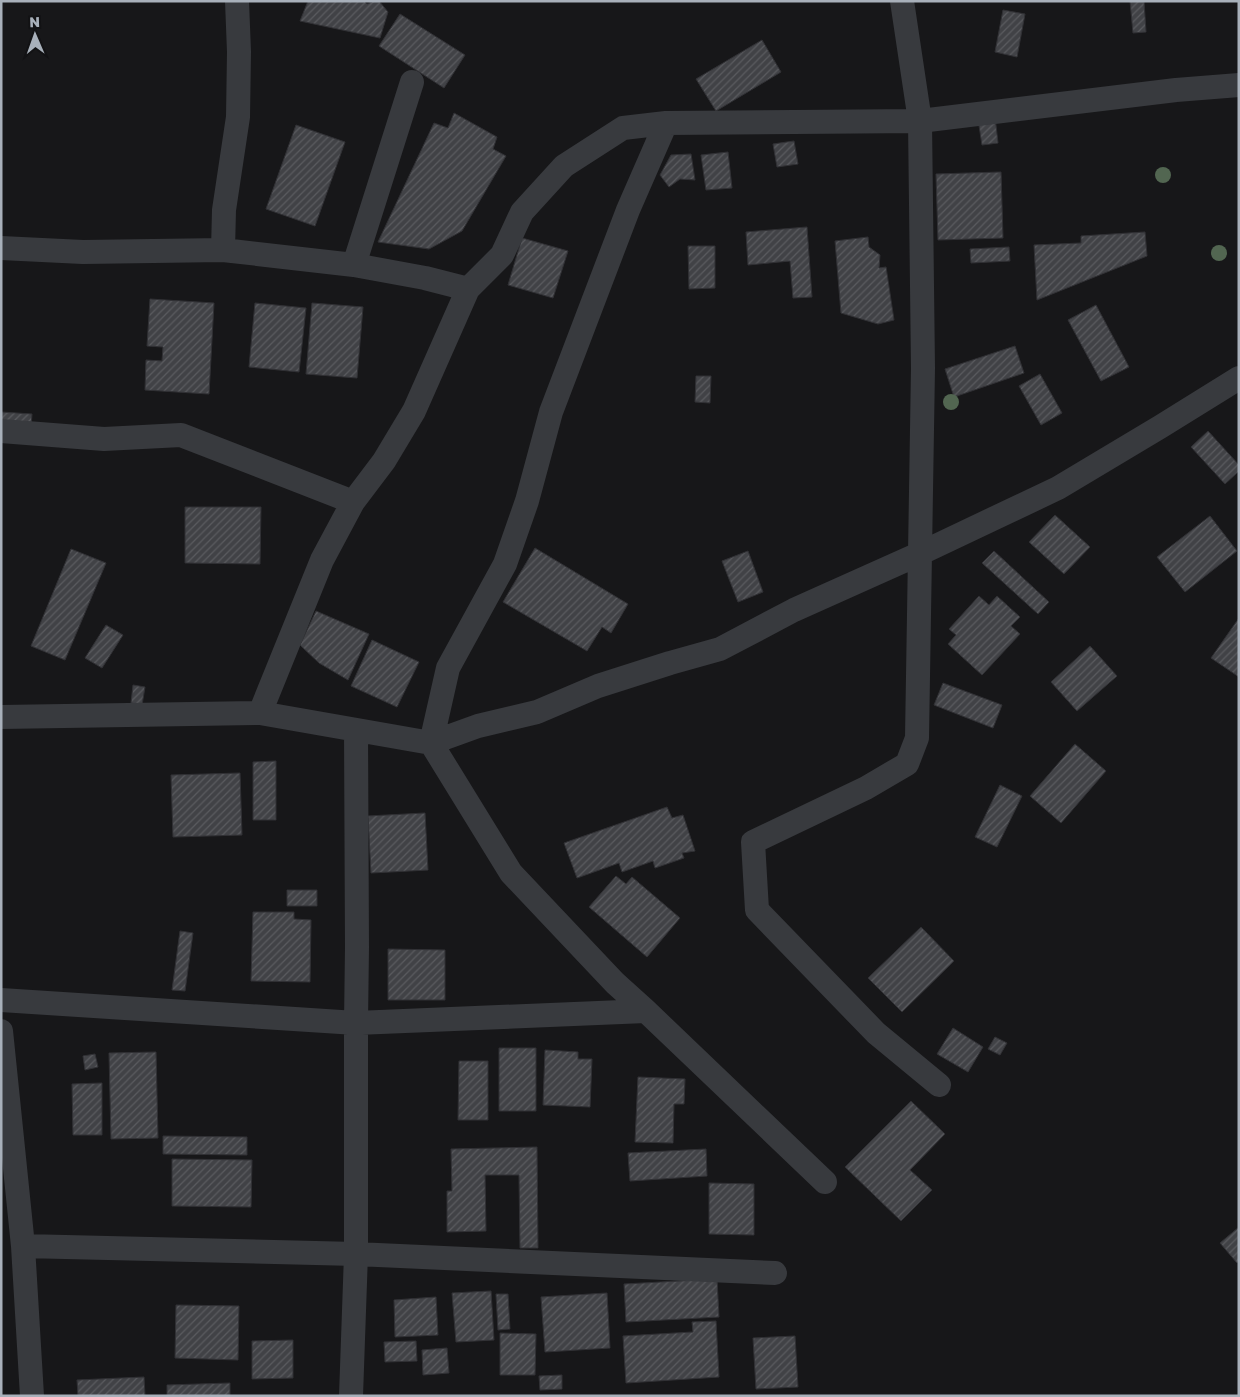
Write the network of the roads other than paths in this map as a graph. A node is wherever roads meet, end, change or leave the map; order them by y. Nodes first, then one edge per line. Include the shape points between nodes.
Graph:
1 (236, 1) edge
2 (902, 1) edge
3 (412, 82) dead end
4 (1239, 85) edge
5 (920, 121) junction
6 (666, 123) junction
7 (1, 248) edge
8 (224, 250) junction
9 (354, 265) junction
10 (468, 289) junction
11 (1239, 378) edge
12 (1, 431) edge
13 (353, 502) junction
14 (919, 554) junction
15 (260, 713) junction
16 (1, 717) edge
17 (356, 730) junction
18 (431, 743) junction
19 (1, 1000) edge
20 (646, 1011) junction
21 (356, 1023) junction
22 (1, 1031) edge
23 (939, 1085) dead end
24 (826, 1182) dead end
25 (23, 1246) junction
26 (356, 1254) junction
27 (775, 1274) dead end
28 (32, 1396) edge
29 (350, 1396) edge

1 - 8 street via 240,52 238,117 224,210
2 - 5 street
3 - 9 street
4 - 5 street
5 - 6 street
5 - 14 street via 923,368
6 - 10 street via 623,128 564,166 522,212 502,255
6 - 18 street via 628,210 551,412 527,501 505,564 448,668
7 - 8 street via 82,252
8 - 9 street
9 - 10 street
10 - 13 street via 414,411 384,461
11 - 14 street via 1058,488
12 - 13 street via 104,439 181,436
13 - 15 street via 322,560
14 - 18 street via 794,610 720,649 598,686 537,712 478,726
14 - 23 street via 917,738 907,764 866,788 753,842 757,910 876,1033
15 - 16 street
15 - 17 street
17 - 18 street
17 - 21 street
18 - 20 street via 511,873 615,983
19 - 21 street
20 - 21 street
20 - 24 street
21 - 26 street
22 - 25 street
25 - 26 street
25 - 28 street
26 - 27 street
26 - 29 street

